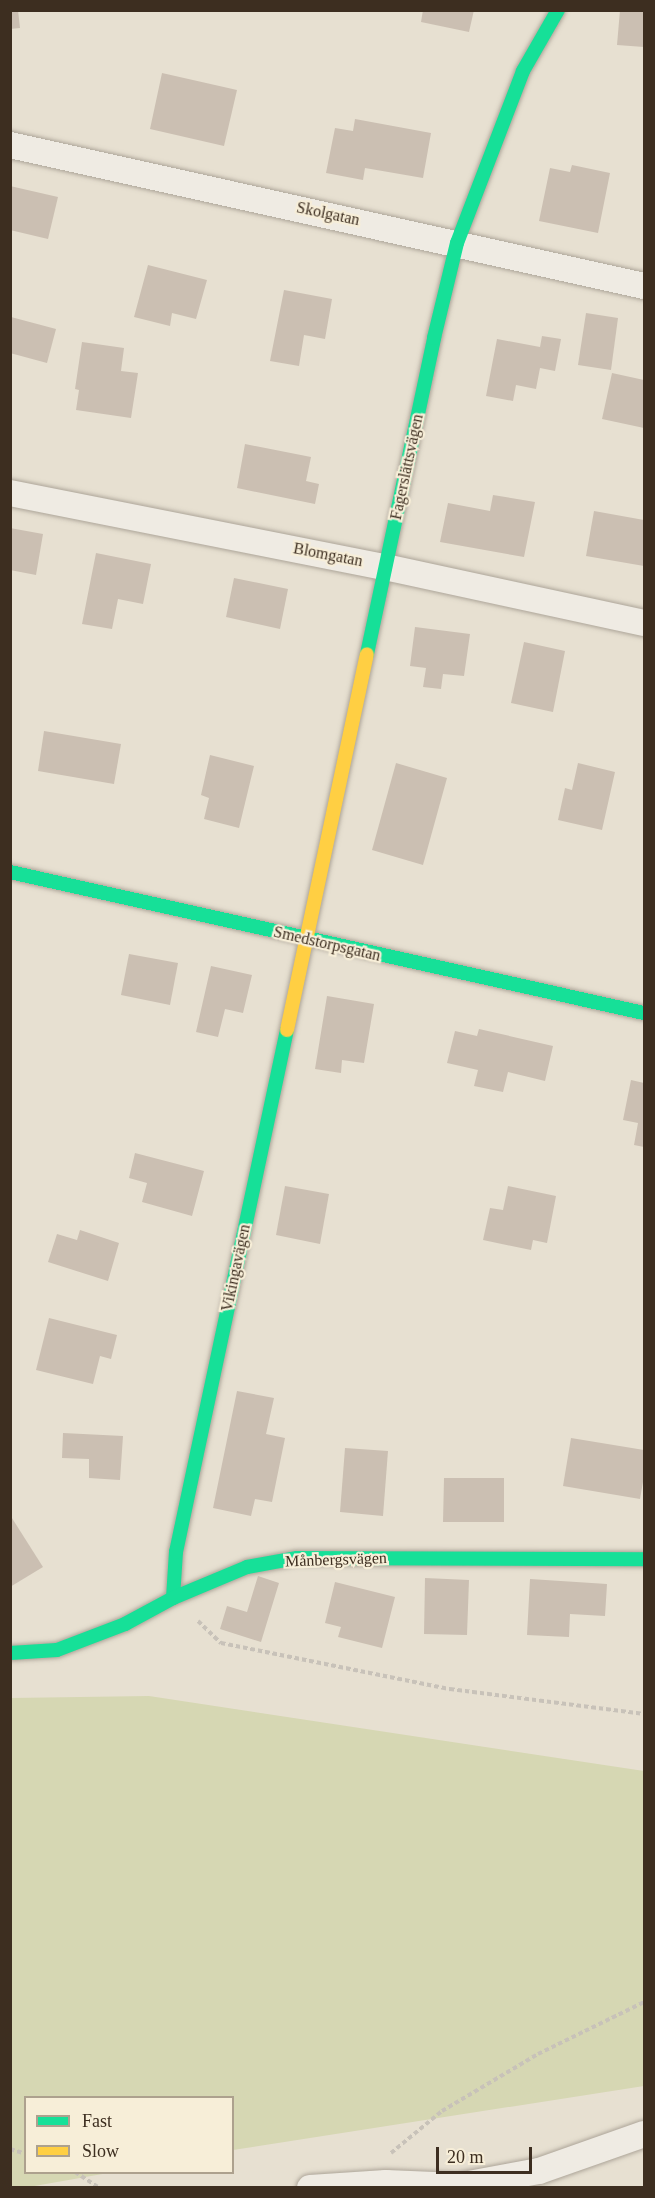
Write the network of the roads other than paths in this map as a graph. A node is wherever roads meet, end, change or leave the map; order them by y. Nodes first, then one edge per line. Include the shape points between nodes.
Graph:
1 (558, 10) edge
2 (10, 145) edge
3 (458, 243) junction
4 (645, 286) edge
5 (10, 492) edge
6 (385, 567) junction
7 (645, 623) edge
8 (10, 872) edge
9 (306, 939) junction
10 (645, 1013) edge
11 (645, 1559) edge
12 (173, 1598) junction
13 (10, 1653) edge
14 (645, 2134) edge
15 (310, 2187) edge

1 - 3 street, Fagerslättsvägen via 523,71
2 - 3 street, Skolgatan
3 - 4 street, Skolgatan
3 - 6 street, Fagerslättsvägen
5 - 6 street, Blomgatan
6 - 7 street, Blomgatan
6 - 9 street, Fagerslättsvägen
8 - 9 street, Smedstorpsgatan
9 - 10 street, Smedstorpsgatan
9 - 12 street, Vikingavägen via 176,1552
11 - 12 street, Månbergsvägen via 297,1558 247,1567
12 - 13 street, Månbergsvägen via 125,1624 57,1650
14 - 15 street via 539,2171 458,2186 386,2183

